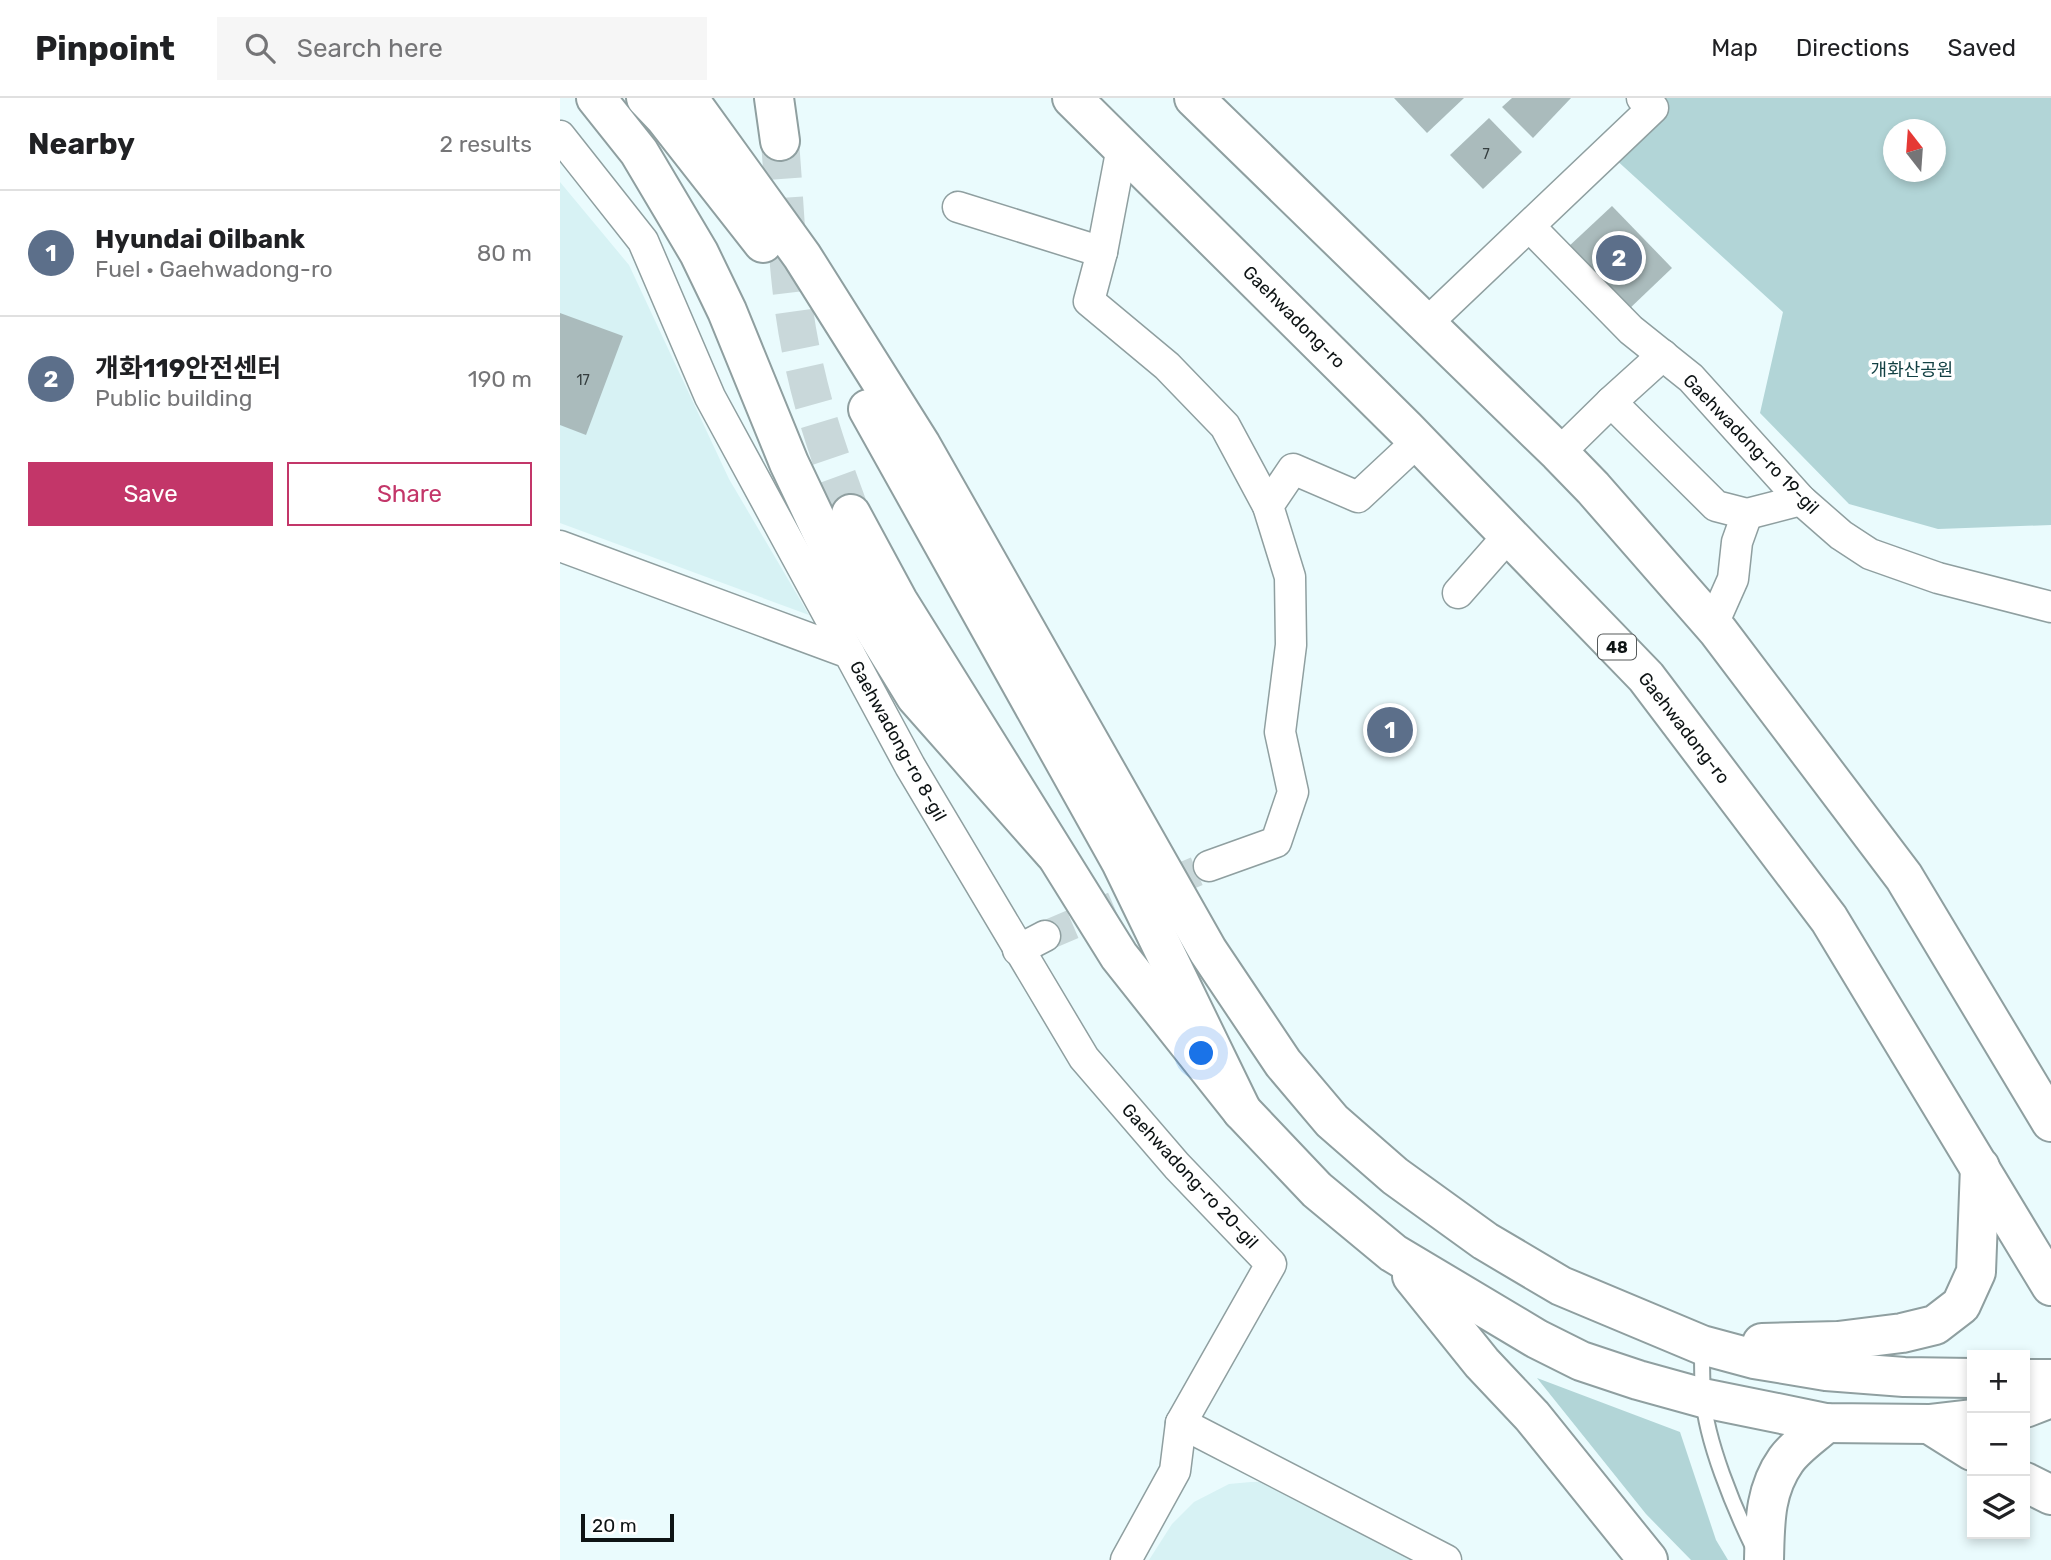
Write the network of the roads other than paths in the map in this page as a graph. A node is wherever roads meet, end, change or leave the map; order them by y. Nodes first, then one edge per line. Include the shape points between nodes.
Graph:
1 (596, 98) edge
2 (646, 98) edge
3 (688, 98) edge
4 (774, 98) edge
5 (1072, 98) edge
6 (1194, 98) edge
7 (1642, 98) edge
8 (560, 136) edge
9 (780, 141) tunnel mouth
10 (1122, 147) junction
11 (958, 207) dead end
12 (1530, 227) junction
13 (1102, 252) junction
14 (1427, 323) junction
15 (1662, 355) junction
16 (1611, 402) junction
17 (1418, 441) junction
18 (1559, 453) junction
19 (1801, 500) junction
20 (1268, 506) junction
21 (851, 514) tunnel mouth
22 (1746, 514) junction
23 (1509, 535) junction
24 (560, 546) edge
25 (1458, 593) dead end
26 (2051, 607) edge
27 (1713, 624) junction
28 (849, 653) junction
29 (1054, 853) junction
30 (1209, 866) tunnel mouth
31 (1045, 936) tunnel mouth
32 (1018, 950) junction
33 (1992, 1023) junction
34 (1084, 1058) joint
35 (2051, 1071) edge
36 (1242, 1111) junction
37 (2051, 1122) edge
38 (1980, 1167) junction
39 (1393, 1252) junction
40 (2051, 1286) edge
41 (1702, 1345) junction
42 (1967, 1378) edge
43 (2051, 1378) edge
44 (2030, 1379) edge
45 (1703, 1398) junction
46 (2051, 1398) edge
47 (2030, 1406) edge
48 (1967, 1420) edge
49 (1181, 1423) junction
50 (1826, 1423) junction
51 (1929, 1424) junction
52 (1967, 1448) edge
53 (2030, 1484) edge
54 (2051, 1495) edge
55 (1126, 1560) edge
56 (1446, 1560) edge
57 (1648, 1560) edge
58 (1759, 1560) edge
59 (1764, 1560) edge

1 - 29 main road via 639,152 699,253 846,583 916,697
2 - 36 main road via 775,259 884,434 1121,862
3 - 41 main road via 802,256 921,445 1208,951 1283,1063 1332,1121 1395,1175 1485,1241 1561,1286
4 - 9 main road
5 - 10 main road, Gaehwadong-ro / 48
6 - 14 main road
7 - 12 street via 1653,108
8 - 28 street via 643,241 710,397
10 - 13 street
10 - 17 main road, Gaehwadong-ro / 48
11 - 13 street
12 - 14 street
12 - 15 street, Gaehwadong-ro 19-gil via 1631,330
13 - 20 street via 1089,302 1167,366 1225,426
14 - 18 main road
15 - 16 street
15 - 19 street, Gaehwadong-ro 19-gil via 1691,378
16 - 18 street
16 - 22 street via 1716,506
17 - 20 street via 1358,496 1293,469
17 - 23 main road, Gaehwadong-ro / 48
18 - 27 main road
19 - 22 street
19 - 26 street, Gaehwadong-ro 19-gil via 1870,554 1938,578
20 - 30 street via 1290,578 1290,645 1280,732 1293,792 1276,842
21 - 29 main road via 898,601
22 - 27 street via 1733,579
23 - 25 street
23 - 38 main road, Gaehwadong-ro / 48 via 1646,677 1829,919
24 - 28 street, Gaehwadong-ro 8-gil
27 - 33 main road via 1904,877
28 - 32 street, Gaehwadong-ro 8-gil
29 - 36 main road via 1119,956
31 - 32 street
32 - 34 street, Gaehwadong-ro 8-gil
33 - 35 main road
33 - 37 main road
34 - 49 street, Gaehwadong-ro 20-gil via 1177,1166 1271,1264
36 - 39 main road via 1317,1189
38 - 40 main road, Gaehwadong-ro / 48
38 - 41 main road via 1976,1272 1961,1305 1935,1325 1838,1341
39 - 45 main road via 1570,1355
39 - 57 main road
41 - 42 main road via 1826,1371
41 - 45 lane
43 - 44 main road
45 - 50 main road
45 - 58 lane via 1735,1510
46 - 47 main road
48 - 51 main road
49 - 55 street, Gaehwadong-ro 20-gil via 1175,1471
49 - 56 street
50 - 51 main road
50 - 59 main road via 1787,1459 1769,1491
51 - 52 main road
53 - 54 main road

